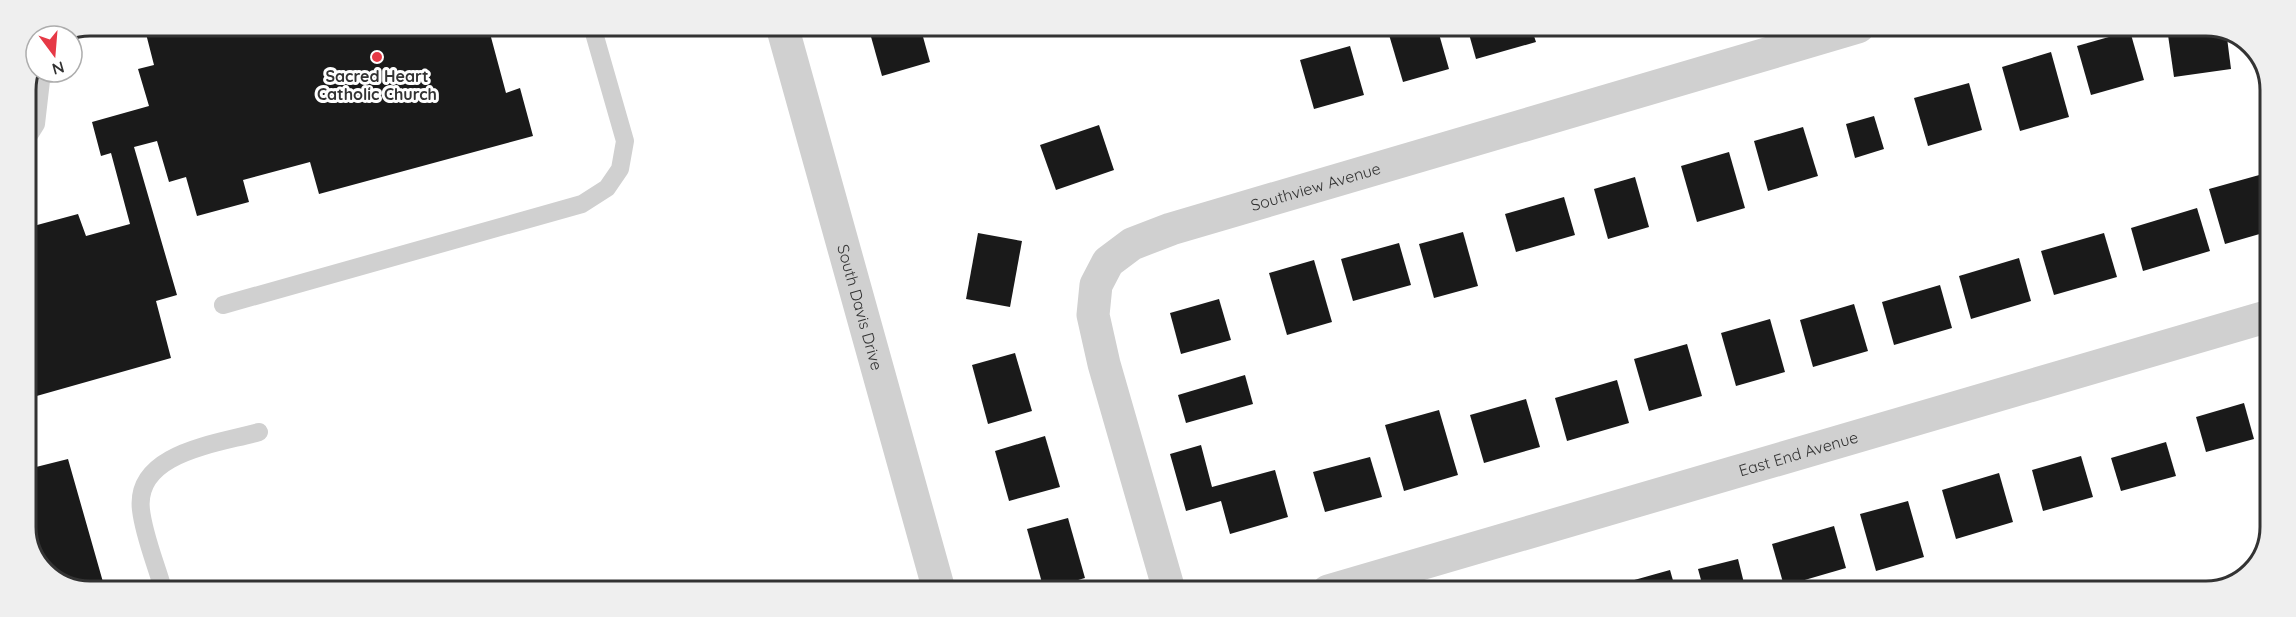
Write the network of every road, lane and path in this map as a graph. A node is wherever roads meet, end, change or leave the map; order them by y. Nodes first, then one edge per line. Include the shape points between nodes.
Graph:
1 (595, 36) edge
2 (786, 36) edge
3 (1827, 36) edge
4 (41, 84) edge
5 (36, 124) edge
6 (223, 305) dead end
7 (2260, 319) edge
8 (259, 432) dead end
9 (161, 581) edge
10 (937, 581) edge
11 (1166, 581) edge
12 (1362, 581) edge

1 - 6 lane via 625,141 620,169 607,188 582,204
2 - 10 street, South Davis Drive
3 - 11 street, Southview Avenue via 1171,229 1132,244 1108,262 1096,285 1093,315
4 - 5 lane
7 - 12 street, East End Avenue
8 - 9 lane via 172,457 155,469 142,488 141,509

